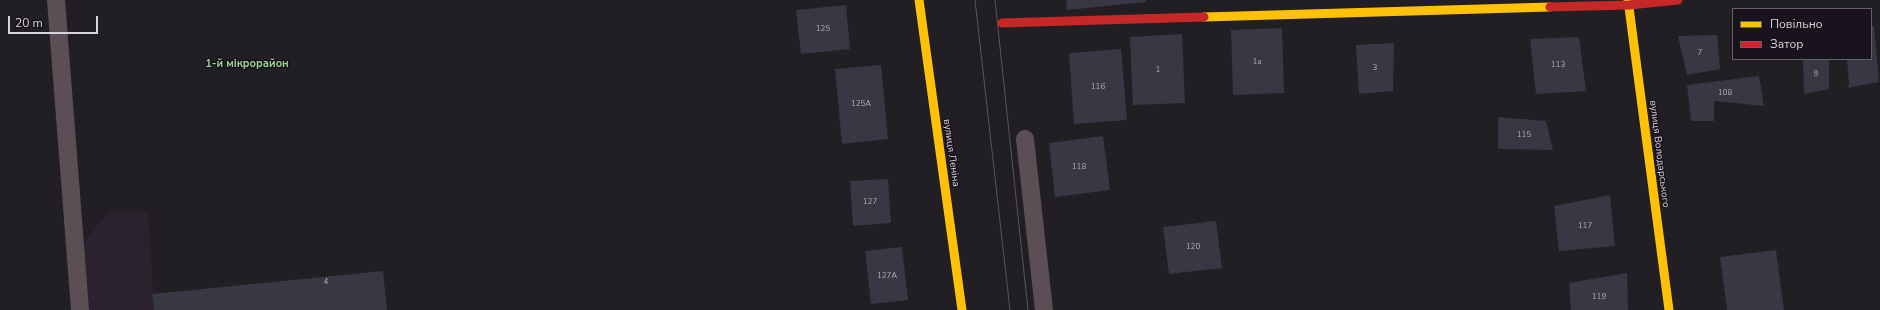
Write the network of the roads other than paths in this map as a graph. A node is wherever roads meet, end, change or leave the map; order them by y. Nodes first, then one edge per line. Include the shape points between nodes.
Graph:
1 (56, 0) edge
2 (918, 0) edge
3 (1678, 0) edge
4 (1628, 3) edge
5 (1002, 23) dead end
6 (1025, 139) dead end
7 (80, 310) edge
8 (962, 310) edge
9 (1044, 310) edge
10 (1669, 310) edge

1 - 7 lane
2 - 8 street, вулиця Леніна
3 - 4 street
4 - 5 street
4 - 10 street, вулиця Володарського
6 - 9 lane

